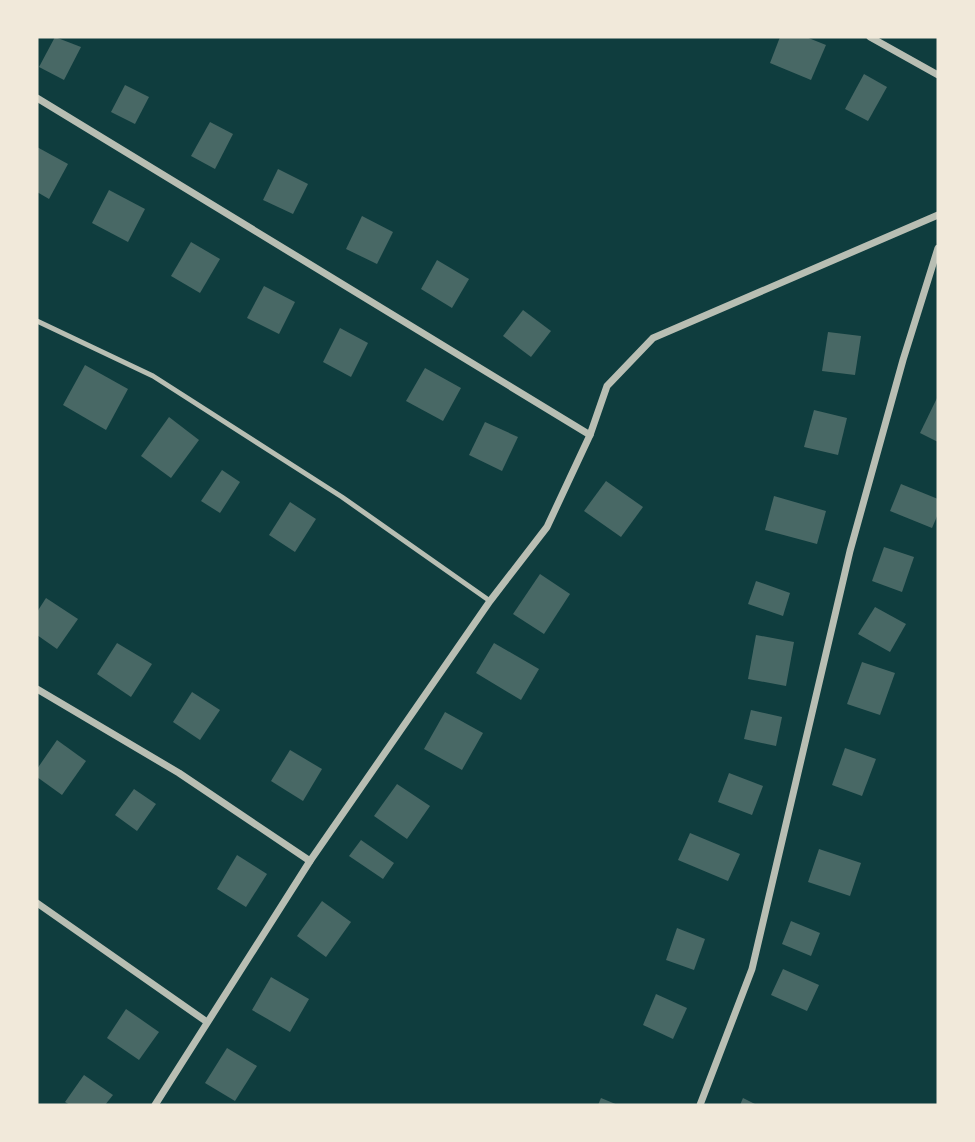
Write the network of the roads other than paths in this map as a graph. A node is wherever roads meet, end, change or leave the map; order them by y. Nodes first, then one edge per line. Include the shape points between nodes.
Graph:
1 (870, 37) edge
2 (938, 75) edge
3 (37, 98) edge
4 (938, 215) edge
5 (938, 248) edge
6 (37, 321) edge
7 (590, 435) junction
8 (491, 601) junction
9 (37, 689) edge
10 (310, 862) junction
11 (37, 903) edge
12 (207, 1022) junction
13 (155, 1105) edge
14 (700, 1105) edge

1 - 2 street
3 - 7 street
4 - 7 street via 653,338 607,386
5 - 14 street via 850,551 752,969
6 - 8 lane via 153,376
7 - 8 street via 547,527
8 - 10 street
9 - 10 street via 179,772
10 - 12 street
11 - 12 street
12 - 13 street

